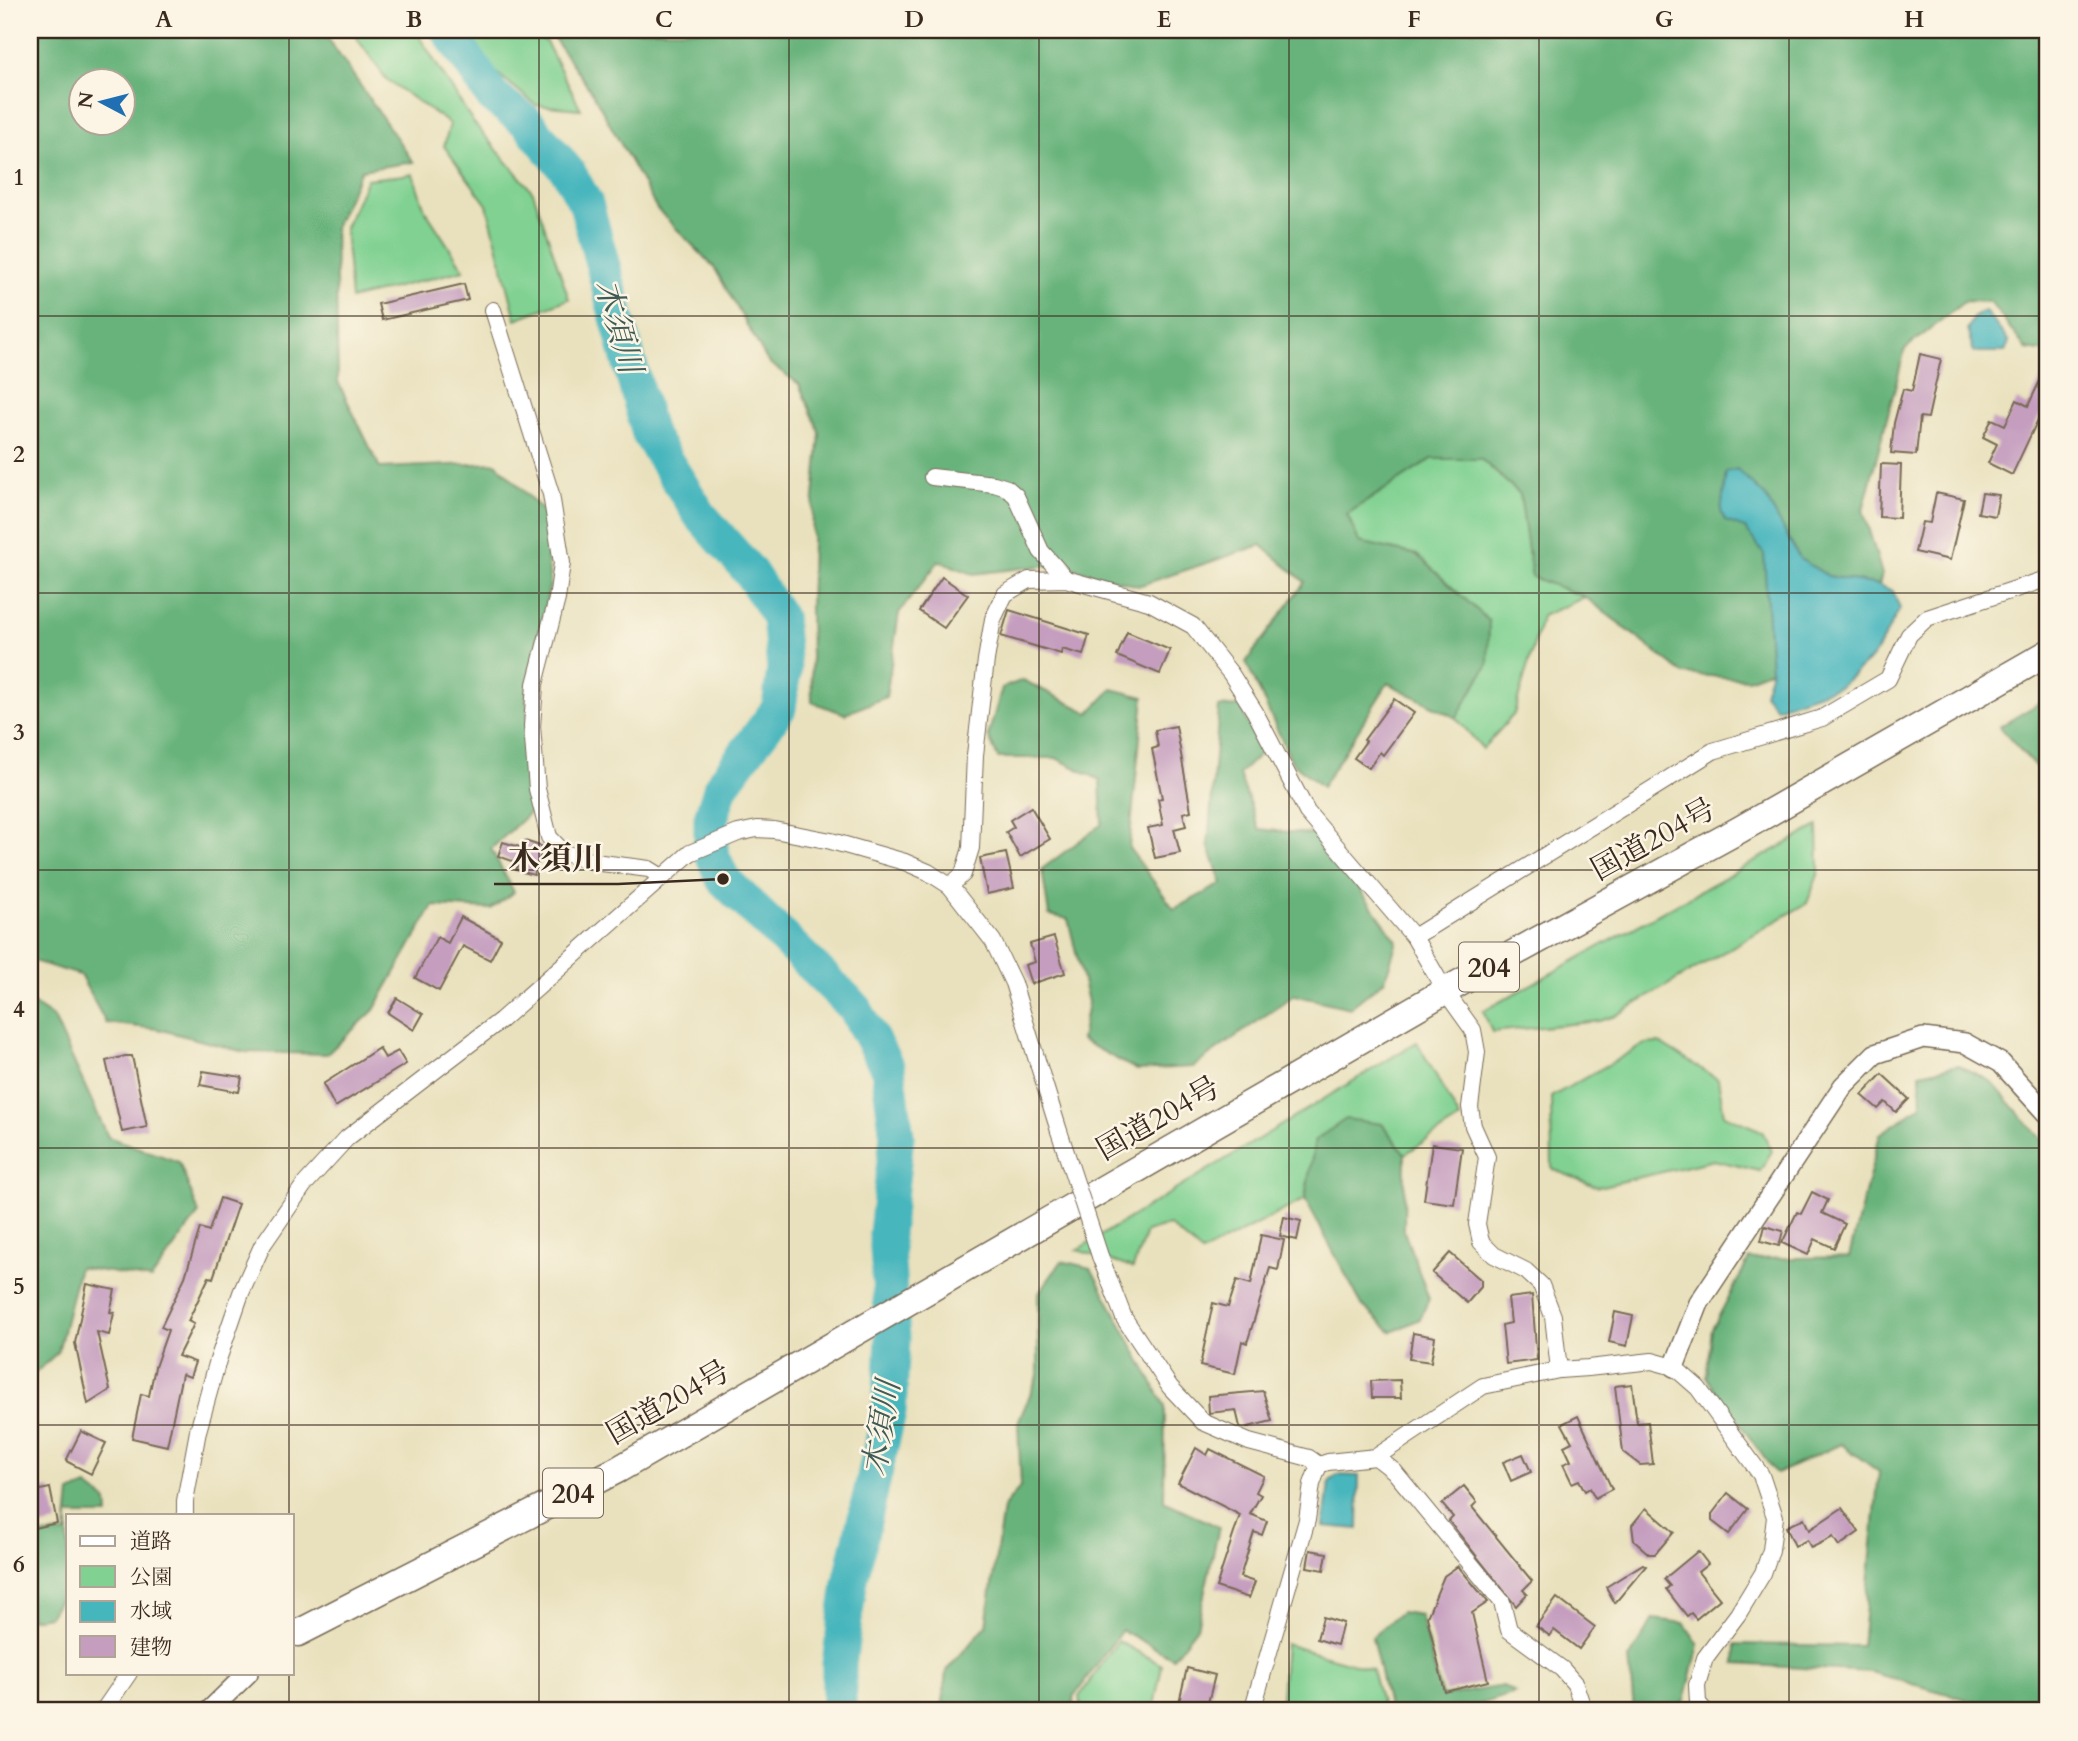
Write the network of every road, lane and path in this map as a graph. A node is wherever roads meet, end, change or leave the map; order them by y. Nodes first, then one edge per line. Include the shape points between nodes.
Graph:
1 (493, 310) dead end
2 (932, 477) dead end
3 (2048, 575) edge
4 (1066, 579) junction
5 (2048, 653) edge
6 (662, 877) junction
7 (950, 886) junction
8 (1414, 937) junction
9 (1445, 991) junction
10 (2048, 1115) edge
11 (1674, 1367) junction
12 (1559, 1370) junction
13 (1376, 1457) junction
14 (1319, 1465) junction
15 (185, 1514) edge
16 (294, 1633) edge
17 (128, 1674) edge
18 (247, 1674) edge
19 (103, 1711) edge
20 (209, 1711) edge
21 (1252, 1711) edge
22 (1584, 1711) edge
23 (1705, 1711) edge

1 - 6 street via 551,494 562,563 536,684 532,726 537,789 550,837 564,853 649,869
2 - 4 street via 1007,488 1016,496 1041,551
3 - 8 street via 1927,618 1909,635 1888,678 1822,718 1713,751
4 - 7 street via 1029,580 1005,594 993,619 975,755 971,848 963,874
4 - 8 street via 1149,602 1193,626 1255,712 1307,812
5 - 9 highway, 国道204号 / 204
6 - 7 street via 691,853 757,829 831,841 905,862
6 - 15 street via 501,1020 346,1138 304,1185 262,1246 241,1293 198,1431
7 - 14 street, bridge via 993,941 1013,983 1124,1318 1170,1387 1203,1422
8 - 9 street
9 - 12 street via 1473,1030 1477,1052 1470,1107 1487,1157 1477,1223 1481,1242 1541,1285 1553,1316
9 - 16 highway, 国道204号 / 204 via 619,1469
10 - 11 street via 2001,1063 1965,1043 1923,1038 1875,1054 1843,1086 1699,1303
11 - 12 street via 1652,1362
11 - 23 street via 1698,1388 1761,1475 1775,1517 1763,1573 1705,1658 1697,1685 1698,1703
12 - 13 street via 1483,1386
13 - 14 street
13 - 22 street via 1394,1471 1502,1602 1510,1630 1575,1684
14 - 21 street
17 - 19 street
18 - 20 street

